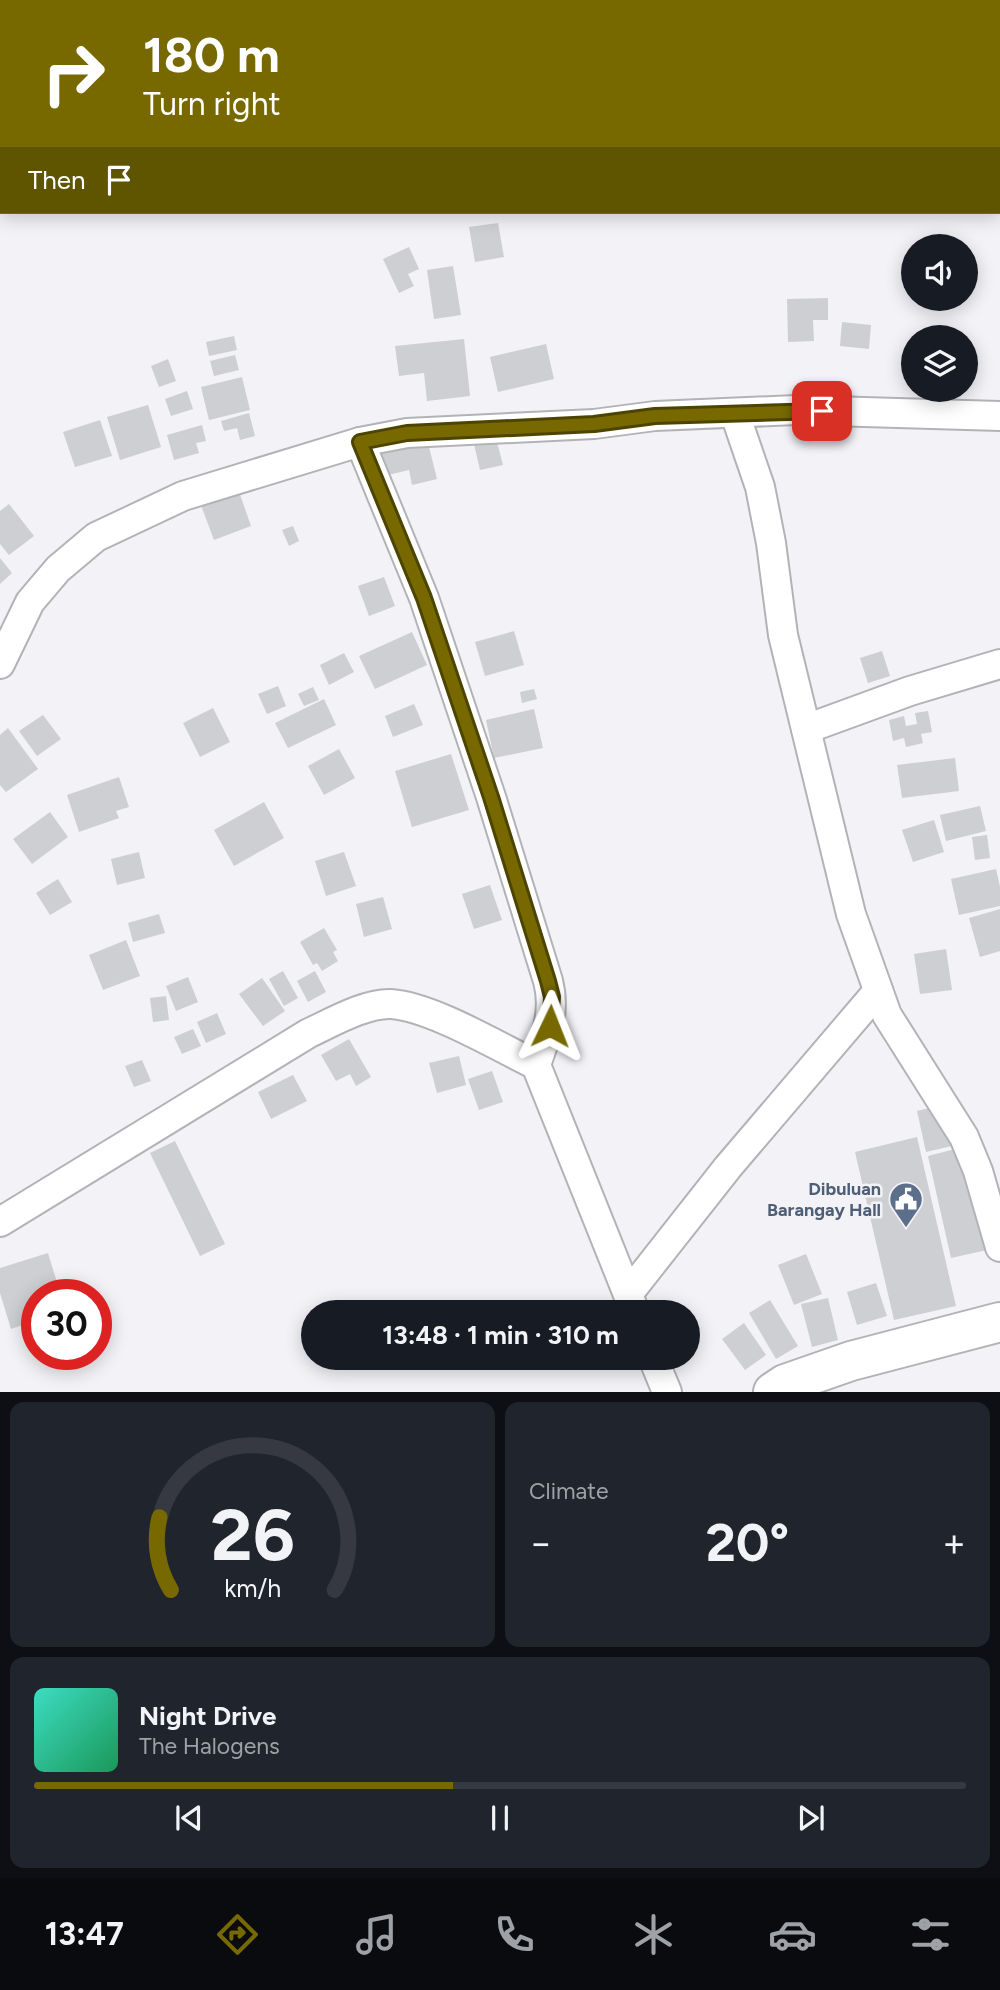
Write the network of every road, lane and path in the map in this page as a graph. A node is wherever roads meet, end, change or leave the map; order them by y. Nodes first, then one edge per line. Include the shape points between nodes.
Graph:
1 (735, 414) junction
2 (1000, 416) edge
3 (360, 442) junction
4 (0, 664) edge
5 (1000, 664) edge
6 (806, 729) junction
7 (878, 991) junction
8 (536, 1065) junction
9 (0, 1222) edge
10 (1000, 1247) edge
11 (631, 1300) edge
12 (634, 1300) edge
13 (1000, 1322) edge
14 (658, 1370) edge
15 (667, 1391) edge
16 (774, 1391) edge

1 - 2 street via 796,410
1 - 3 street via 407,433
1 - 6 street via 760,487 783,635
3 - 4 street via 184,496 96,537 58,569 30,602
3 - 8 street via 424,598 548,981 550,1026
5 - 6 street
6 - 7 street via 851,914
7 - 10 street via 887,1015 964,1137
7 - 12 street via 727,1167
8 - 9 street via 428,1013 389,1004 354,1012 309,1033
8 - 11 street
13 - 16 street via 851,1361
14 - 15 street

